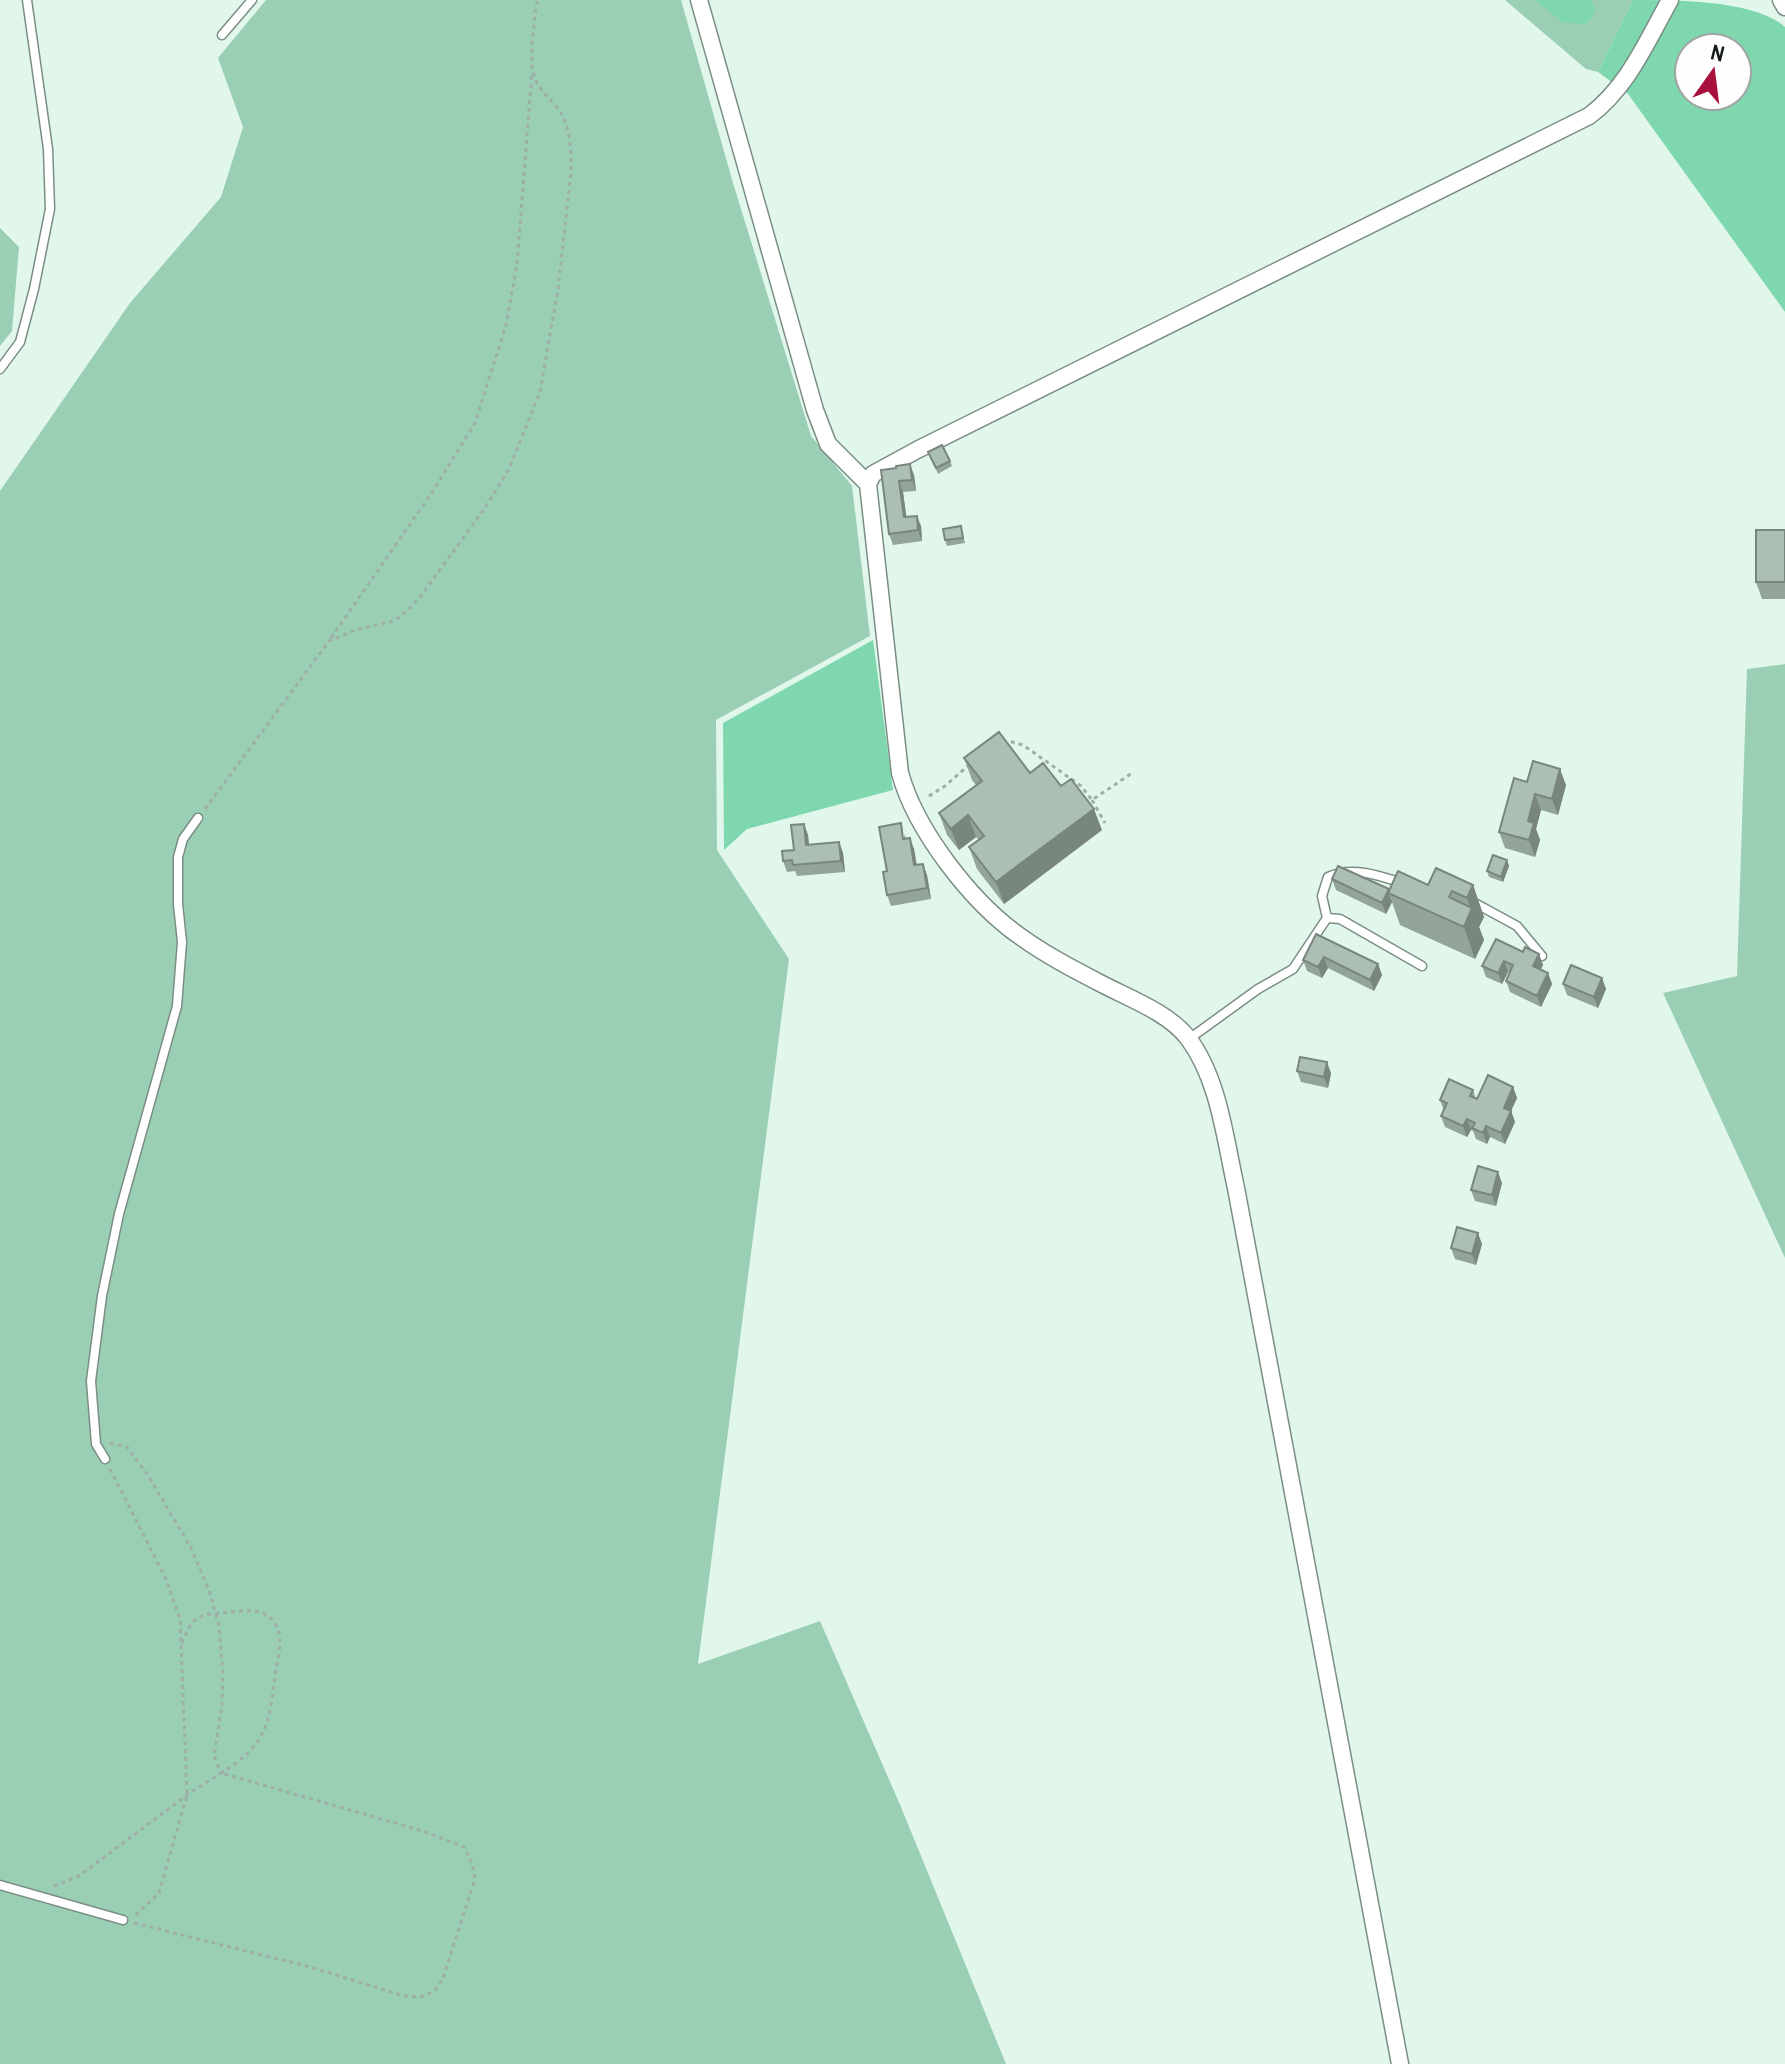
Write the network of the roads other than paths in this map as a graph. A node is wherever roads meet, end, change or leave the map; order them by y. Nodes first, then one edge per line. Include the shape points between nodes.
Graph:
1 (27, 0) edge
2 (252, 0) edge
3 (699, 0) edge
4 (1670, 0) edge
5 (1781, 0) edge
6 (1785, 7) edge
7 (222, 35) dead end
8 (0, 369) edge
9 (868, 484) junction
10 (198, 818) road end
11 (1407, 885) edge
12 (1462, 897) edge
13 (1327, 918) junction
14 (1542, 956) edge
15 (1422, 966) dead end
16 (1189, 1039) junction
17 (105, 1459) road end
18 (0, 1885) edge
19 (123, 1920) road end
20 (1400, 2064) edge

1 - 8 lane via 48,149 50,209 20,342
2 - 7 lane
3 - 9 street via 815,410 828,444
4 - 9 street via 1621,86 1589,116 917,450 873,474
5 - 6 street
9 - 16 street via 900,773 912,806 942,857 1019,936 1167,1019
10 - 17 lane via 178,857 182,942 177,1006 119,1214 102,1296 91,1381 96,1444
11 - 13 lane via 1342,871 1328,877 1322,896
12 - 14 lane via 1517,926
13 - 15 lane via 1340,919
13 - 16 lane via 1293,969
16 - 20 street via 1219,1111 1236,1188
18 - 19 lane

